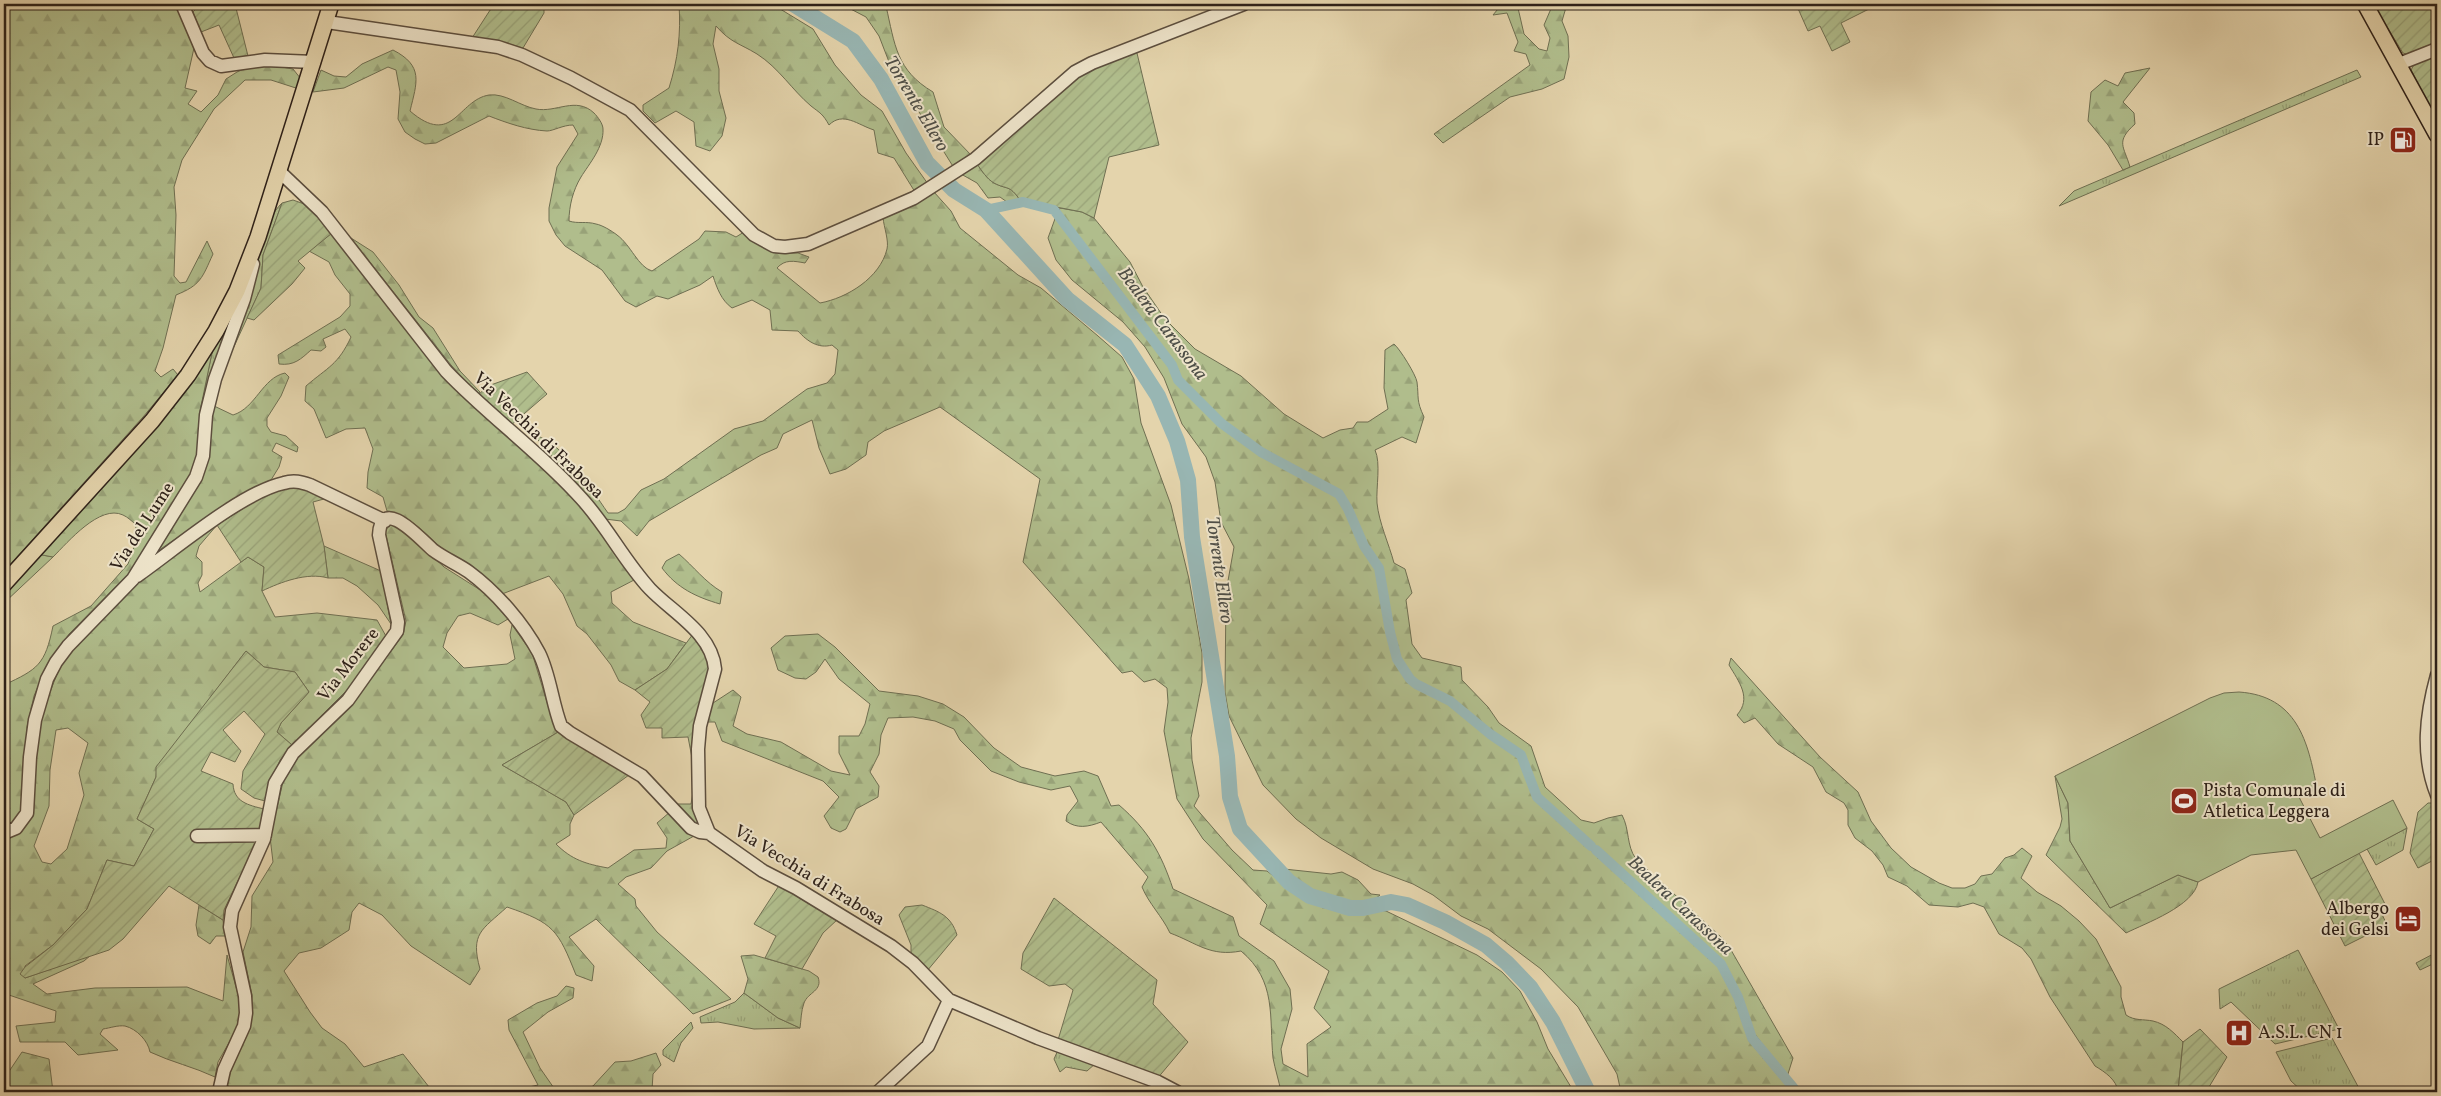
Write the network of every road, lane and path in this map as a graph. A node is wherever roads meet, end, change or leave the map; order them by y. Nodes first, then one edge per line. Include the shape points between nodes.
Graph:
1 (182, 4) edge
2 (331, 4) edge
3 (1244, 4) edge
4 (2365, 4) edge
5 (327, 22) junction
6 (2437, 49) edge
7 (314, 62) junction
8 (2398, 64) junction
9 (2437, 135) edge
10 (280, 172) junction
11 (258, 237) junction
12 (385, 521) junction
13 (133, 578) junction
14 (4, 584) edge
15 (2437, 675) edge
16 (2437, 795) edge
17 (4, 833) edge
18 (709, 833) junction
19 (265, 835) junction
20 (197, 836) dead end
21 (949, 1000) junction
22 (219, 1092) edge
23 (878, 1092) edge
24 (1177, 1092) edge

1 - 7 street via 202,53 221,66 266,60
2 - 5 main road
3 - 5 street via 1075,72 975,159 914,198 808,244 785,247 764,242 744,225 630,110 571,78 498,47
4 - 8 main road
5 - 7 main road
6 - 8 street
7 - 10 main road
8 - 9 main road
10 - 11 main road
10 - 18 street, Via Vecchia di Frabosa via 322,212 446,370 580,497 645,583 706,643 715,669 700,726 698,776 699,808
11 - 13 street, Via del Lume via 244,299 215,379 206,415 203,456 196,477
11 - 14 main road via 216,330 171,398 128,450
12 - 13 street via 310,485 299,481 285,482 239,504
12 - 18 street via 390,518 407,526 431,548 468,571 514,617 539,653 561,726 642,776 690,828
12 - 19 street, Via Morere via 379,528 379,535 398,631 348,700 284,765 275,784
13 - 17 street, Via del Lume via 68,646 47,679 35,720 29,805 16,828
15 - 16 street via 2426,734
18 - 21 street, Via Vecchia di Frabosa via 763,871 891,946 913,963
19 - 20 street
19 - 22 street, Via Morere via 232,911 230,926 246,1013
21 - 23 street via 928,1046
21 - 24 street, Via Vecchia di Frabosa

